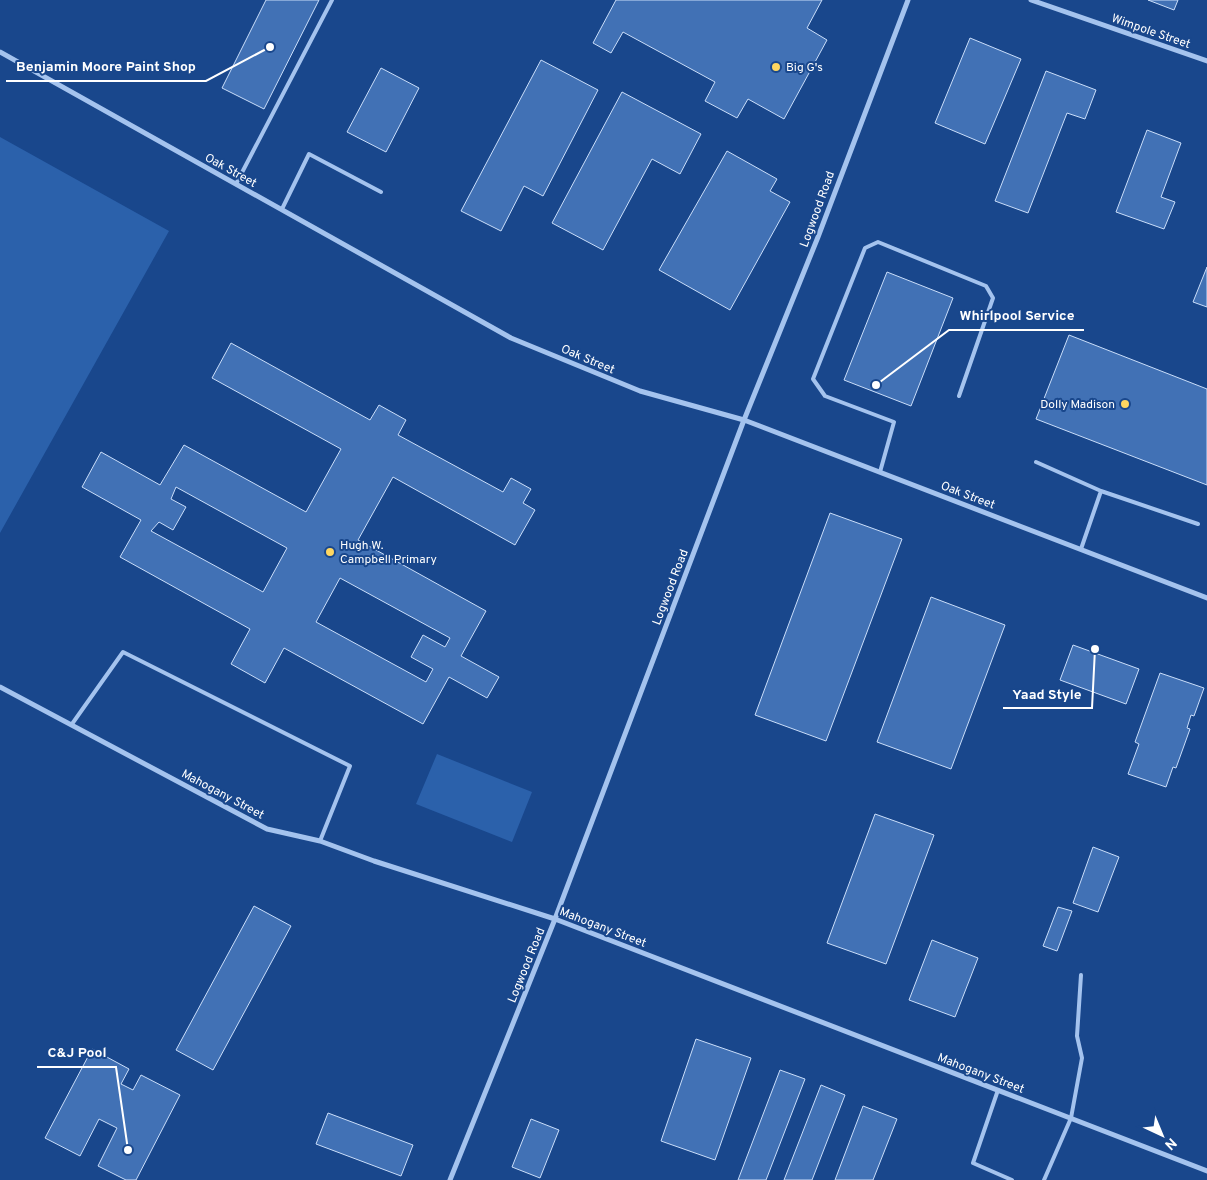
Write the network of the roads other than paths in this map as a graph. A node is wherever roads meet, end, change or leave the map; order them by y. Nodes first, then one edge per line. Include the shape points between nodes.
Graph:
1 (332, 0) edge
2 (908, 0) edge
3 (1031, 0) edge
4 (0, 52) edge
5 (1207, 61) edge
6 (236, 184) junction
7 (381, 192) dead end
8 (282, 209) junction
9 (959, 396) dead end
10 (744, 420) junction
11 (1036, 462) dead end
12 (880, 472) junction
13 (1101, 491) junction
14 (1198, 524) dead end
15 (1081, 549) junction
16 (1207, 598) edge
17 (0, 687) edge
18 (72, 724) junction
19 (320, 841) junction
20 (555, 918) junction
21 (1081, 975) dead end
22 (998, 1090) junction
23 (1071, 1118) junction
24 (1207, 1171) edge
25 (450, 1180) edge
26 (1012, 1180) edge
27 (1044, 1180) edge

1 - 6 lane
2 - 10 street, Logwood Road
3 - 5 street, Wimpole Street
4 - 6 street, Oak Street
6 - 8 street, Oak Street
7 - 8 lane via 309,154
8 - 10 street, Oak Street via 511,338 640,391
9 - 12 lane via 993,298 986,286 878,242 865,248 813,378 824,396 894,422
10 - 12 street, Oak Street
10 - 20 street, Logwood Road
11 - 13 lane
12 - 15 street, Oak Street
13 - 14 lane
13 - 15 lane
15 - 16 street, Oak Street
17 - 18 street, Mahogany Street
18 - 19 street, Mahogany Street via 267,829
18 - 19 lane via 123,652 350,766
19 - 20 street, Mahogany Street
20 - 22 street, Mahogany Street
20 - 25 street, Logwood Road
21 - 23 lane via 1077,1036 1082,1058
22 - 23 street, Mahogany Street
22 - 26 lane via 973,1163
23 - 24 street, Mahogany Street
23 - 27 lane

